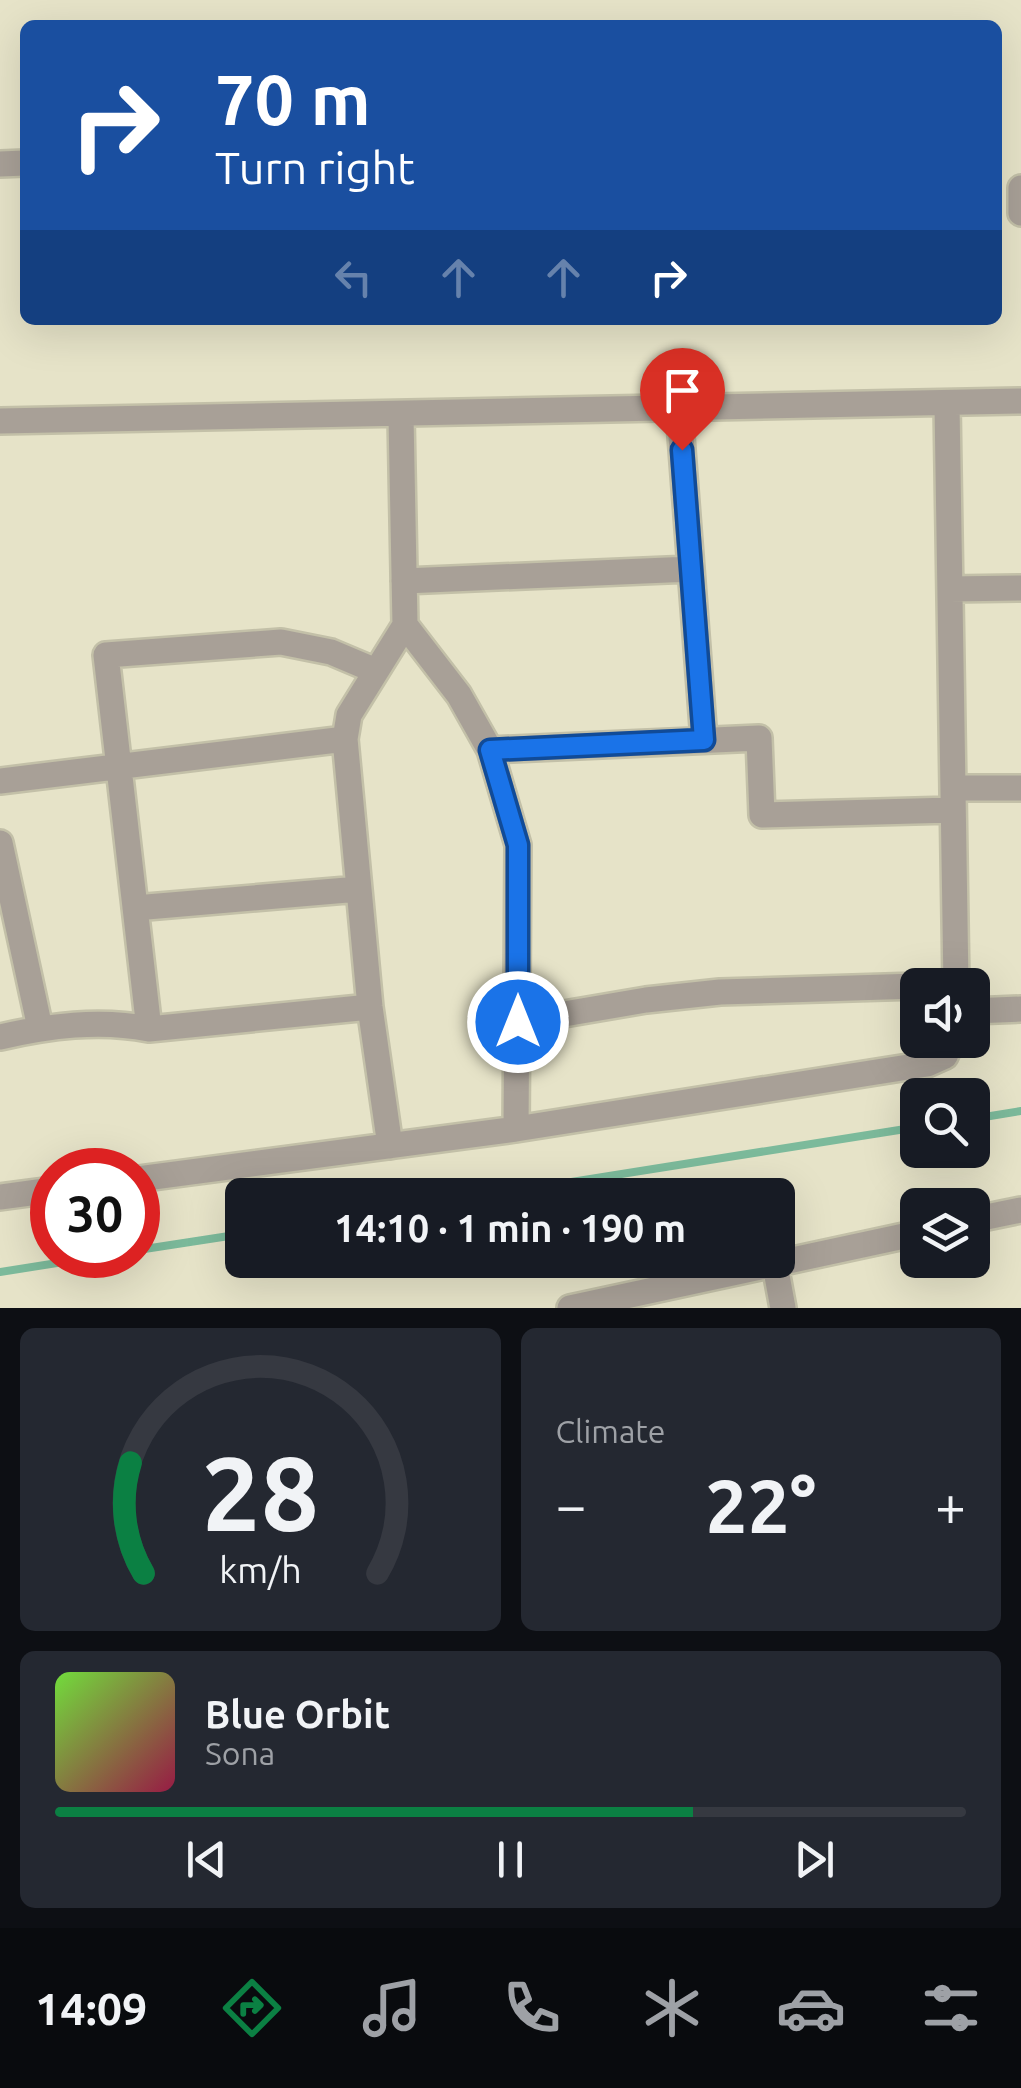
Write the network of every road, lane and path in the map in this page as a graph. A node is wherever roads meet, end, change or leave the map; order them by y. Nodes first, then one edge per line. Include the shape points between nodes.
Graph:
1 (1021, 188) edge
2 (1021, 213) edge
3 (1021, 401) edge
4 (947, 404) junction
5 (679, 410) junction
6 (401, 416) junction
7 (0, 421) edge
8 (691, 569) junction
9 (404, 581) junction
10 (950, 588) junction
11 (1021, 588) edge
12 (406, 625) junction
13 (376, 672) junction
14 (346, 739) junction
15 (704, 740) junction
16 (490, 750) junction
17 (118, 765) junction
18 (0, 781) edge
19 (1021, 788) edge
20 (953, 799) junction
21 (0, 843) edge
22 (359, 889) junction
23 (135, 908) junction
24 (954, 968) edge
25 (900, 987) edge
26 (370, 1007) junction
27 (1021, 1009) edge
28 (990, 1010) edge
29 (518, 1022) junction
30 (40, 1028) junction
31 (149, 1030) junction
32 (0, 1036) edge
33 (941, 1058) edge
34 (516, 1130) junction
35 (390, 1146) junction
36 (160, 1176) edge
37 (30, 1193) edge
38 (0, 1197) edge
39 (1021, 1210) edge
40 (990, 1216) edge
41 (900, 1237) edge
42 (795, 1261) edge
43 (713, 1278) edge
44 (777, 1278) edge
45 (570, 1308) edge
46 (783, 1308) edge

1 - 2 street
3 - 4 street
4 - 5 street
4 - 10 street
5 - 6 street
5 - 8 street
6 - 7 street
6 - 9 street
8 - 9 street
8 - 15 street
9 - 12 street
10 - 11 street
10 - 20 street
12 - 13 street
12 - 16 street
13 - 14 street via 349,715
13 - 17 street via 332,652 281,642 106,655
14 - 17 street
14 - 22 street
15 - 16 street
15 - 20 street via 759,738 762,815
16 - 29 street via 518,845
17 - 18 street
17 - 23 street
19 - 20 street
20 - 24 street
21 - 30 street
22 - 23 street
22 - 26 street
23 - 31 street
25 - 29 street via 720,992
26 - 31 street
26 - 35 street
27 - 28 street
29 - 34 street
30 - 31 street via 117,1022
30 - 32 street
33 - 34 street
34 - 35 street
35 - 36 street
37 - 38 street
39 - 40 street
41 - 42 street
43 - 45 street
44 - 46 street

